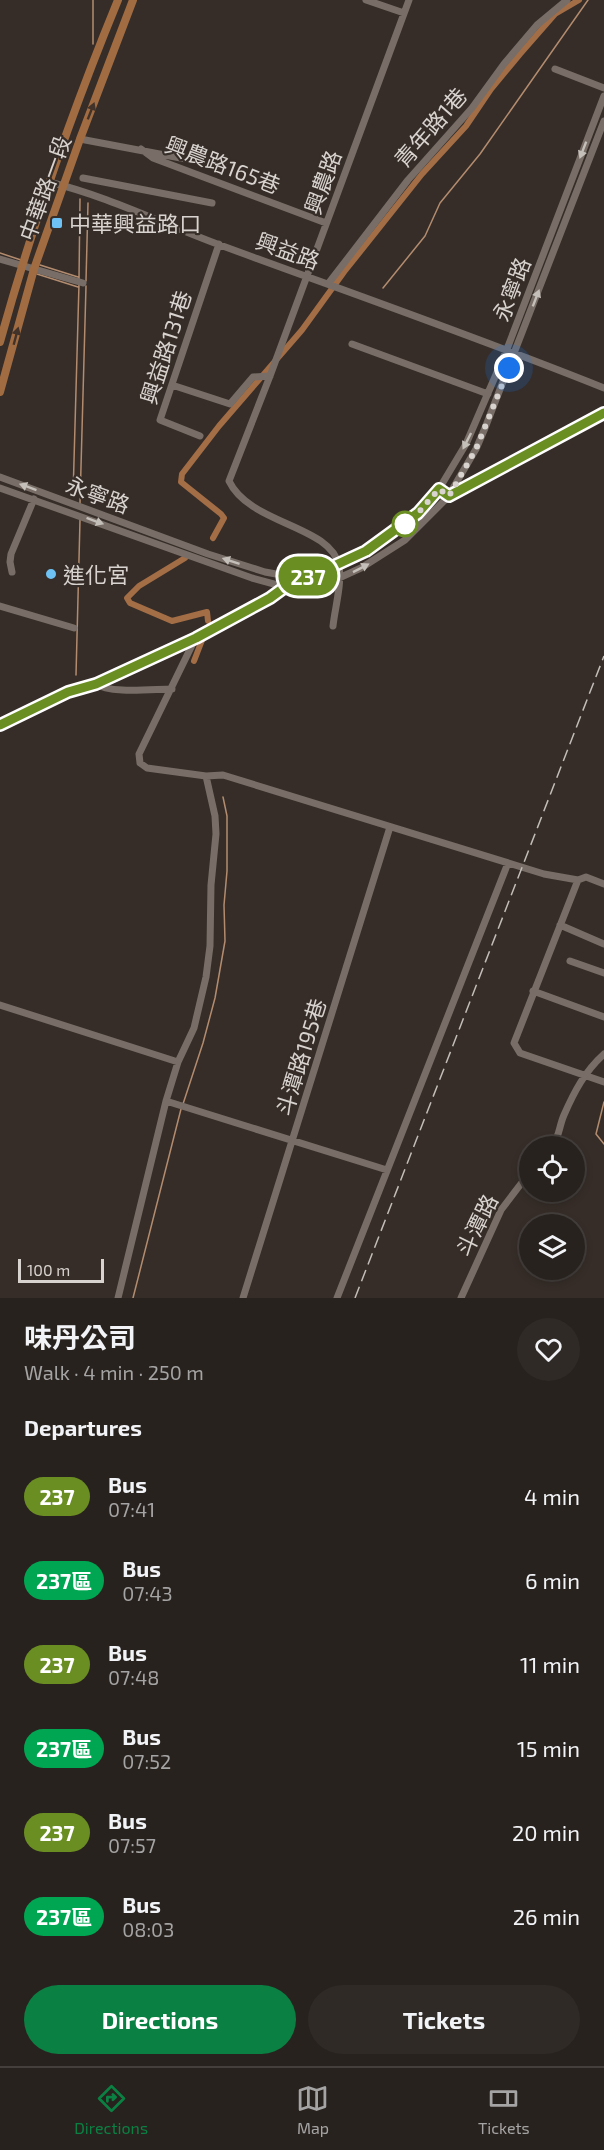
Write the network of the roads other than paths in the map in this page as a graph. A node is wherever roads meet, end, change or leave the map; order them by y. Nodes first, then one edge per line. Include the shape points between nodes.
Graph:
1 (118, 0) edge
2 (133, 0) edge
3 (366, 0) edge
4 (409, 0) edge
5 (567, 0) edge
6 (404, 13) junction
7 (555, 69) dead end
8 (604, 88) edge
9 (604, 96) edge
10 (604, 121) edge
11 (80, 139) junction
12 (141, 149) junction
13 (223, 166) dead end
14 (83, 178) dead end
15 (49, 182) junction
16 (63, 186) junction
17 (212, 203) dead end
18 (326, 223) junction
19 (219, 244) junction
20 (0, 259) edge
21 (21, 265) junction
22 (34, 269) junction
23 (306, 276) junction
24 (83, 283) dead end
25 (328, 284) junction
26 (0, 342) edge
27 (352, 344) dead end
28 (507, 349) junction
29 (515, 352) junction
30 (270, 376) junction
31 (172, 385) junction
32 (604, 388) edge
33 (0, 392) edge
34 (488, 394) junction
35 (604, 413) edge
36 (200, 436) dead end
37 (0, 477) edge
38 (0, 488) edge
39 (439, 489) junction
40 (449, 496) junction
41 (34, 499) junction
42 (339, 565) junction
43 (12, 572) dead end
44 (287, 576) junction
45 (339, 578) junction
46 (285, 587) junction
47 (0, 606) edge
48 (333, 626) dead end
49 (74, 628) dead end
50 (196, 638) junction
51 (96, 684) junction
52 (172, 689) junction
53 (0, 725) edge
54 (206, 776) junction
55 (390, 826) junction
56 (508, 863) junction
57 (578, 880) junction
58 (604, 884) edge
59 (560, 925) junction
60 (604, 944) edge
61 (570, 961) dead end
62 (604, 973) edge
63 (533, 991) junction
64 (0, 1005) edge
65 (604, 1017) edge
66 (604, 1054) edge
67 (178, 1062) junction
68 (585, 1074) junction
69 (604, 1082) edge
70 (166, 1101) junction
71 (559, 1136) edge
72 (293, 1139) junction
73 (387, 1170) junction
74 (519, 1186) edge
75 (118, 1298) edge
76 (243, 1298) edge
77 (337, 1298) edge
78 (461, 1298) edge

1 - 15 main road, 中華路一段
11 -> 2 main road, 中華路一段
3 - 6 street
4 - 6 street, 興農路
5 - 25 street, 青年路1巷 via 537,25 504,64
6 - 18 street, 興農路
7 - 8 street
9 -> 28 street, 永寧路
29 -> 10 street, 永寧路
11 - 12 street
11 - 16 main road, 中華路一段
12 - 13 street
12 - 18 street, 興農路165巷 via 153,158
14 - 17 street
15 - 16 street, 興益路
15 - 21 main road, 中華路一段
16 - 19 street, 興益路
16 - 22 main road, 中華路一段
18 - 23 street, 興農路
19 - 23 street, 興益路
19 - 31 street, 興益路131巷
20 - 21 street
21 - 22 street
21 - 26 main road, 中華路一段
22 - 24 street
33 -> 22 main road, 中華路一段
23 - 25 street, 興益路
23 - 30 street, 興農路
25 - 28 street, 興益路
27 - 34 street
28 - 29 street, 興益路
28 - 34 street, 永寧路
29 - 32 street, 興益路
29 - 40 street, 永寧路 via 476,449
30 - 31 street via 253,377 230,404
30 - 42 street, 興農路 via 229,481 235,492 257,510 321,540
31 - 36 street, 興益路131巷 via 160,420
34 -> 39 street, 永寧路 via 466,444
35 - 40 street
44 -> 37 street, 永寧路 via 208,554
38 - 41 street, 永寧路
39 - 40 street
39 - 42 street, 永寧路 via 418,513 391,534
45 -> 40 street via 405,540
41 - 43 street via 11,554
41 -> 46 street, 永寧路
42 - 44 street, 永寧路 via 312,576
42 - 45 street
44 - 46 street
45 - 46 street via 313,586
45 - 48 street
46 - 50 street
47 - 49 street
50 - 51 street
50 - 52 street
51 - 52 street via 114,689
51 - 53 street via 68,692
52 - 54 street via 139,754 140,763 153,770
54 - 55 street via 223,775
54 - 67 street via 216,834 210,946 200,1008
55 - 56 street
55 - 72 street, 斗潭路195巷
56 - 57 street
56 - 73 street
57 - 58 street via 586,877
57 - 59 street
59 - 60 street
59 - 63 street
61 - 62 street
63 - 65 street
63 - 68 street via 514,1038 515,1047 520,1053
64 - 67 street
66 - 68 street
67 - 70 street
68 - 69 street
68 - 71 street via 563,1117
70 - 72 street
70 - 75 street
72 - 73 street
72 - 76 street, 斗潭路195巷
73 - 77 street
74 - 78 street, 斗潭路 via 501,1210

